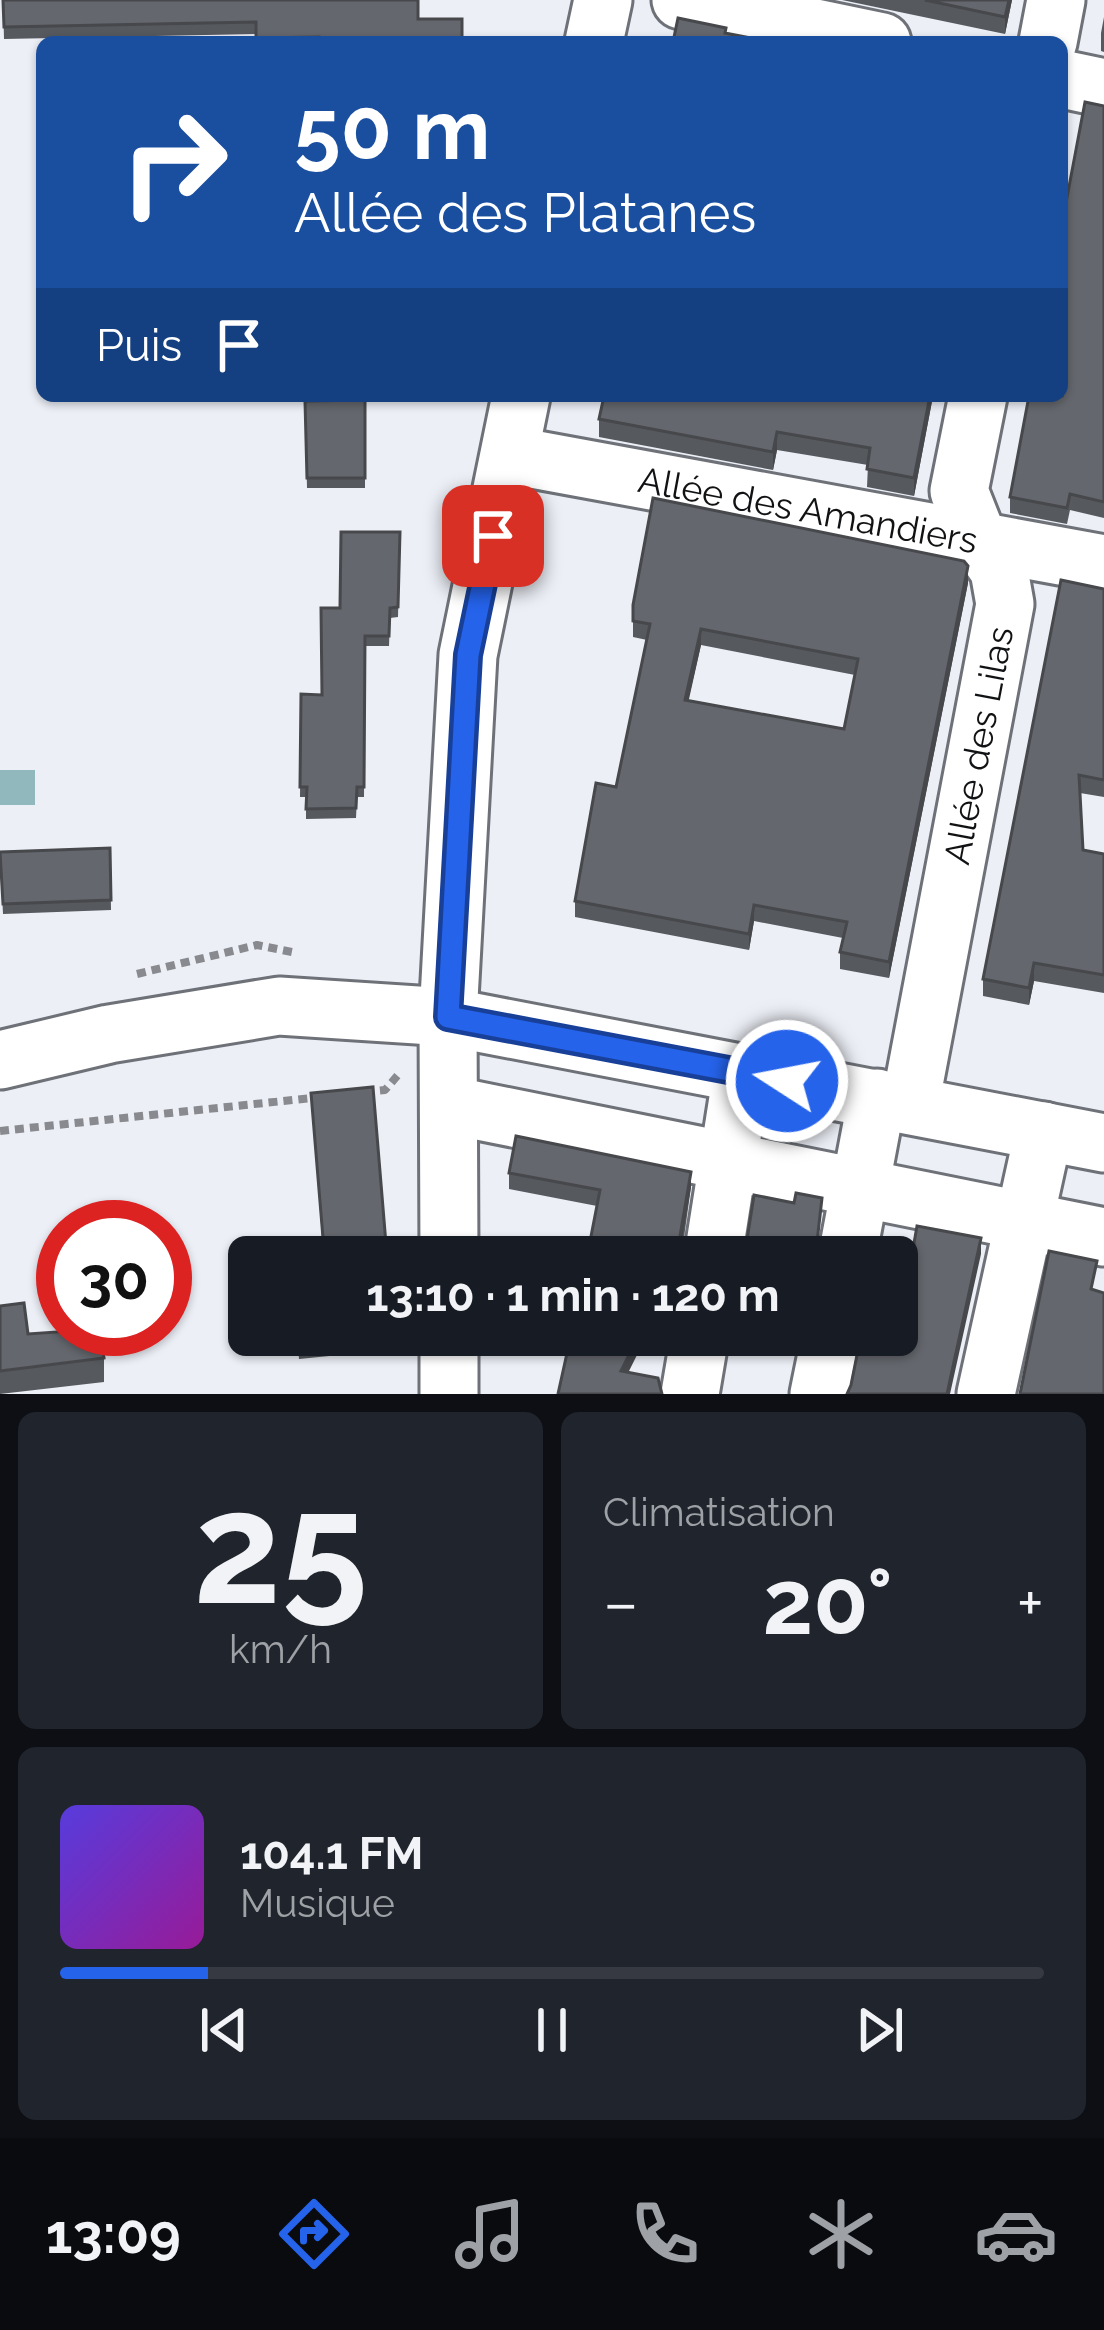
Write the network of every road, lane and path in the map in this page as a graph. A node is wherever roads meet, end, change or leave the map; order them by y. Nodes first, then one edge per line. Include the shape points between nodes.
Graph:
1 (602, 0) edge
2 (681, 0) edge
3 (1056, 0) edge
4 (595, 36) edge
5 (853, 36) edge
6 (1049, 36) edge
7 (1068, 80) edge
8 (1104, 88) edge
9 (520, 402) edge
10 (977, 402) edge
11 (509, 455) junction
12 (978, 539) junction
13 (1104, 564) edge
14 (448, 1017) junction
15 (0, 1060) edge
16 (742, 1073) junction
17 (362, 1092) edge
18 (339, 1094) edge
19 (893, 1101) junction
20 (449, 1105) junction
21 (0, 1131) edge
22 (1045, 1131) junction
23 (1104, 1143) edge
24 (730, 1160) junction
25 (861, 1185) junction
26 (1025, 1221) junction
27 (449, 1236) edge
28 (717, 1236) edge
29 (851, 1236) edge
30 (1104, 1237) edge
31 (449, 1356) edge
32 (699, 1356) edge
33 (827, 1356) edge
34 (696, 1393) edge
35 (449, 1394) edge
36 (819, 1394) edge
37 (986, 1394) edge

1 - 4 street
2 - 5 street
3 - 6 street
7 - 8 street
9 - 11 street
10 - 12 street, Allée des Lilas via 959,491
11 - 12 street, Allée des Amandiers
11 - 14 street via 468,655
12 - 13 street, Allée des Amandiers
12 - 19 street, Allée des Lilas via 999,570 1005,604
14 - 15 street via 279,1006
14 - 16 street
14 - 17 path via 385,1090
14 - 20 street
16 - 19 street
16 - 24 street
18 - 21 path
19 - 22 street
19 - 25 street, Allée des Lilas
20 - 24 street
20 - 27 street
22 - 23 street
22 - 26 street
24 - 25 street
24 - 28 street
25 - 26 street
25 - 29 street, Allée des Lilas
26 - 30 street
26 - 37 street
31 - 35 street
32 - 34 street
33 - 36 street

